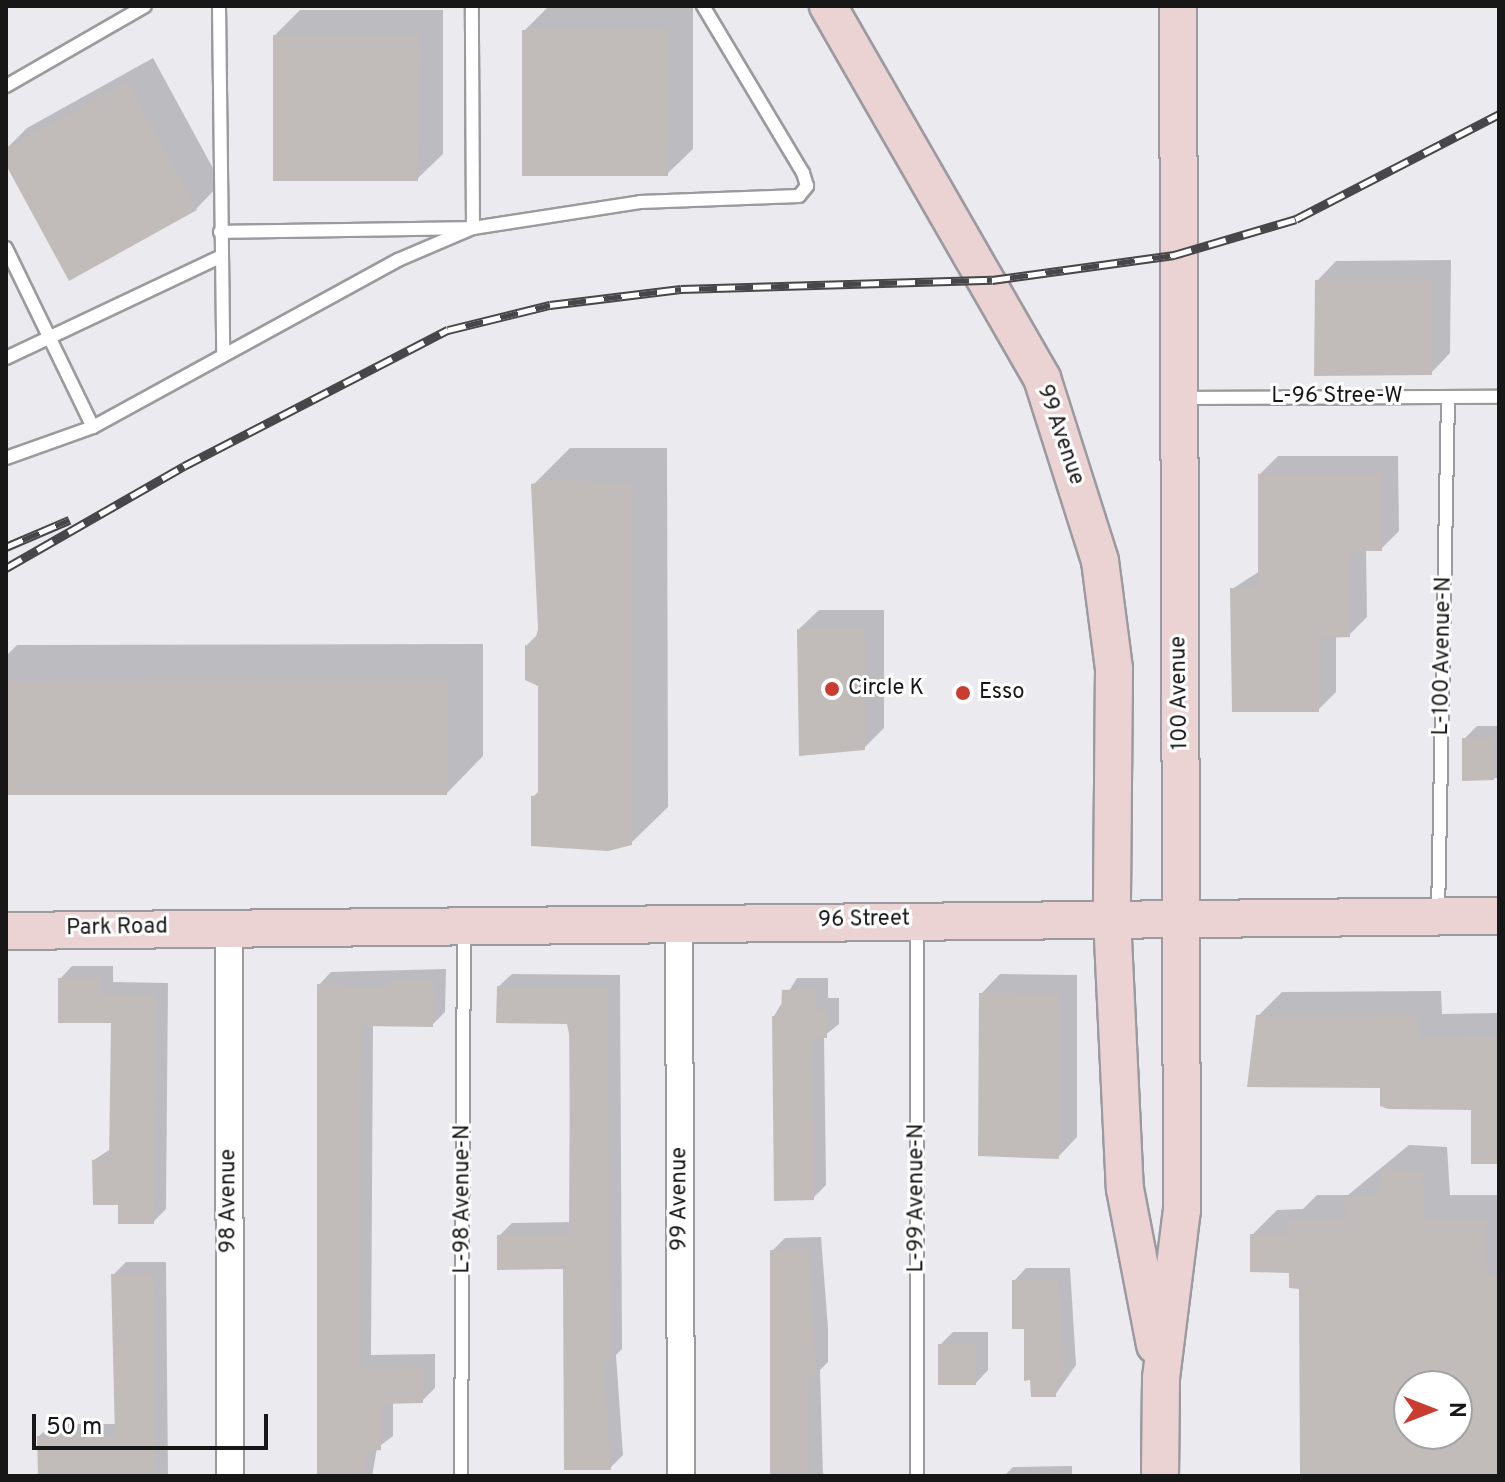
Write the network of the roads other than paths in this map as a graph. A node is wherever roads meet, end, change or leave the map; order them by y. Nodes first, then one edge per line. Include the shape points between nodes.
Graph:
1 (145, 6) edge
2 (219, 6) edge
3 (472, 6) edge
4 (703, 6) edge
5 (828, 6) edge
6 (1178, 6) edge
7 (6, 86) edge
8 (473, 228) junction
9 (220, 232) junction
10 (6, 248) edge
11 (220, 257) junction
12 (51, 335) junction
13 (223, 352) junction
14 (6, 358) edge
15 (1448, 397) junction
16 (1499, 397) edge
17 (1175, 398) junction
18 (93, 427) junction
19 (6, 458) edge
20 (1183, 915) junction
21 (1438, 916) junction
22 (1499, 916) edge
23 (1112, 917) junction
24 (917, 919) junction
25 (464, 922) junction
26 (679, 923) junction
27 (229, 926) junction
28 (6, 931) edge
29 (1161, 1378) junction
30 (230, 1476) edge
31 (461, 1476) edge
32 (681, 1476) edge
33 (917, 1476) edge
34 (1160, 1476) edge

1 - 7 lane
2 - 9 lane
3 - 8 lane
4 - 8 lane via 803,173 807,186 799,196 640,202
5 - 23 main road, 99 Avenue via 992,280 1042,378 1071,463 1100,561 1114,669
6 - 17 main road, 100 Avenue
8 - 9 lane
8 - 13 lane
9 - 11 lane
10 - 12 lane
11 - 12 lane
11 - 13 lane
12 - 14 lane
12 - 18 lane
13 - 18 lane
15 - 16 lane, L-96 Stree-W
15 - 17 lane, L-96 Stree-W
15 - 21 lane, L-100 Avenue-N
17 - 20 main road, 100 Avenue
18 - 19 lane
20 - 21 main road, 96 Street
20 - 23 main road, 96 Street
20 - 29 main road, 100 Avenue via 1182,1210
21 - 22 main road, 96 Street
23 - 24 main road, 96 Street
23 - 29 main road, 100 Avenue via 1125,1189
24 - 26 main road, 96 Street
24 - 33 lane, L-99 Avenue-N
25 - 26 main road, 96 Street
25 - 27 main road, 96 Street
25 - 31 lane, L-98 Avenue-N
26 - 32 street, 99 Avenue
27 - 28 main road, Park Road
27 - 30 street, 98 Avenue
29 - 34 main road, 100 Avenue

